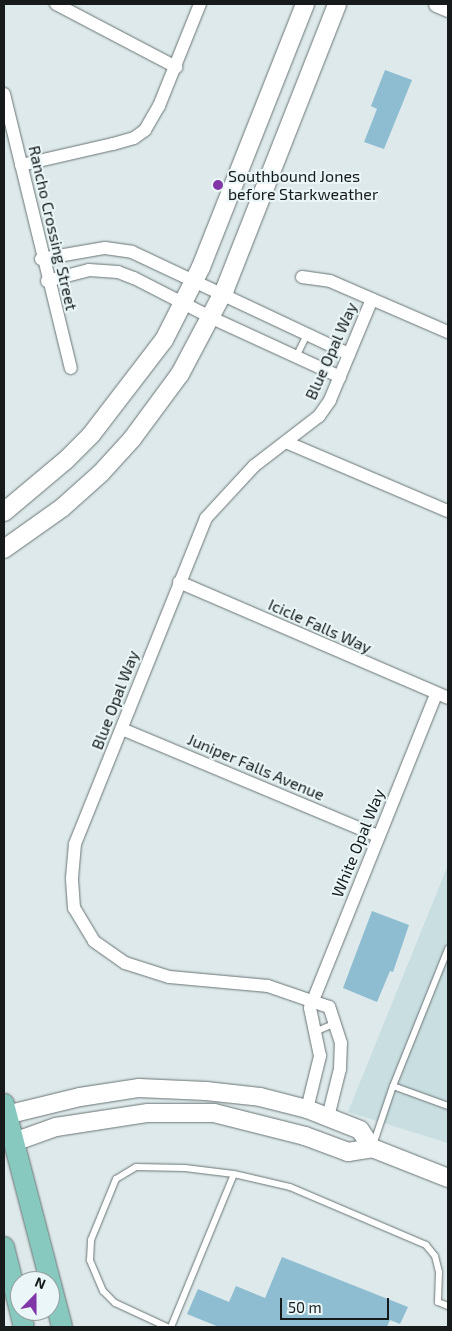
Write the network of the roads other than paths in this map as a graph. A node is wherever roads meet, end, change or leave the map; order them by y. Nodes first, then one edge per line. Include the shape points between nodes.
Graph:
1 (56, 4) edge
2 (200, 4) edge
3 (305, 4) edge
4 (337, 4) edge
5 (436, 4) edge
6 (448, 9) edge
7 (176, 67) junction
8 (4, 94) edge
9 (21, 165) junction
10 (41, 259) junction
11 (81, 261) junction
12 (302, 277) dead end
13 (47, 281) junction
14 (194, 281) junction
15 (222, 295) junction
16 (372, 299) junction
17 (184, 303) junction
18 (212, 318) junction
19 (448, 332) edge
20 (306, 334) junction
21 (349, 354) junction
22 (296, 357) junction
23 (71, 368) dead end
24 (340, 377) junction
25 (286, 442) junction
26 (448, 511) edge
27 (4, 512) edge
28 (4, 549) edge
29 (180, 582) junction
30 (442, 696) edge
31 (122, 729) junction
32 (378, 836) junction
33 (448, 949) edge
34 (312, 1004) junction
35 (337, 1023) junction
36 (317, 1031) junction
37 (393, 1086) junction
38 (448, 1106) edge
39 (307, 1110) junction
40 (5, 1112) edge
41 (328, 1117) junction
42 (9, 1143) edge
43 (372, 1148) junction
44 (234, 1174) junction
45 (448, 1178) edge
46 (4, 1247) edge
47 (448, 1306) edge
48 (24, 1327) edge
49 (62, 1327) edge
50 (169, 1327) edge

1 - 7 street
2 - 7 street
3 - 14 main road
4 - 15 main road
5 - 6 street
7 - 9 street via 153,121 134,138
8 - 9 street, Rancho Crossing Street
9 - 10 street, Rancho Crossing Street
10 - 11 street
10 - 13 street, Rancho Crossing Street
11 - 13 street
11 - 14 street via 105,248 132,252
11 - 17 street via 126,275
12 - 16 street via 330,281
13 - 23 street, Rancho Crossing Street
14 - 15 street
14 - 17 main road
15 - 18 main road
15 - 20 street
16 - 19 street
16 - 21 street, Blue Opal Way
17 - 18 street
17 - 27 main road via 146,367 90,435 66,460
18 - 22 street
18 - 28 main road via 180,374 132,440 63,507
20 - 21 street
20 - 22 lane
21 - 24 street, Blue Opal Way
22 - 24 street
24 - 25 street, Blue Opal Way via 319,416
25 - 26 street
25 - 29 street, Blue Opal Way via 254,466 206,518
29 - 30 street, Icicle Falls Way
29 - 31 street, Blue Opal Way
30 - 32 street, White Opal Way
31 - 32 street, Juniper Falls Avenue
31 - 34 street, Blue Opal Way via 75,844 74,908 94,941 125,963 146,972 268,986 295,993
32 - 34 street, White Opal Way
33 - 37 lane
34 - 35 street, Blue Opal Way via 320,1001 329,1007
34 - 36 street via 311,1017
35 - 36 lane
35 - 41 street, Blue Opal Way via 341,1043 340,1070
36 - 39 street via 320,1056
37 - 38 lane
37 - 43 lane
39 - 40 main road via 242,1095 139,1088
39 - 41 main road
40 - 42 main road
41 - 43 main road via 360,1130
42 - 43 main road via 56,1127 176,1112 214,1113 246,1119 348,1152
42 - 49 main road
43 - 45 main road
44 - 47 lane via 290,1188 426,1244 435,1256 439,1272 438,1302
44 - 50 lane
44 - 50 lane via 136,1167 116,1179 91,1240 90,1260 104,1291 115,1303
46 - 48 main road

